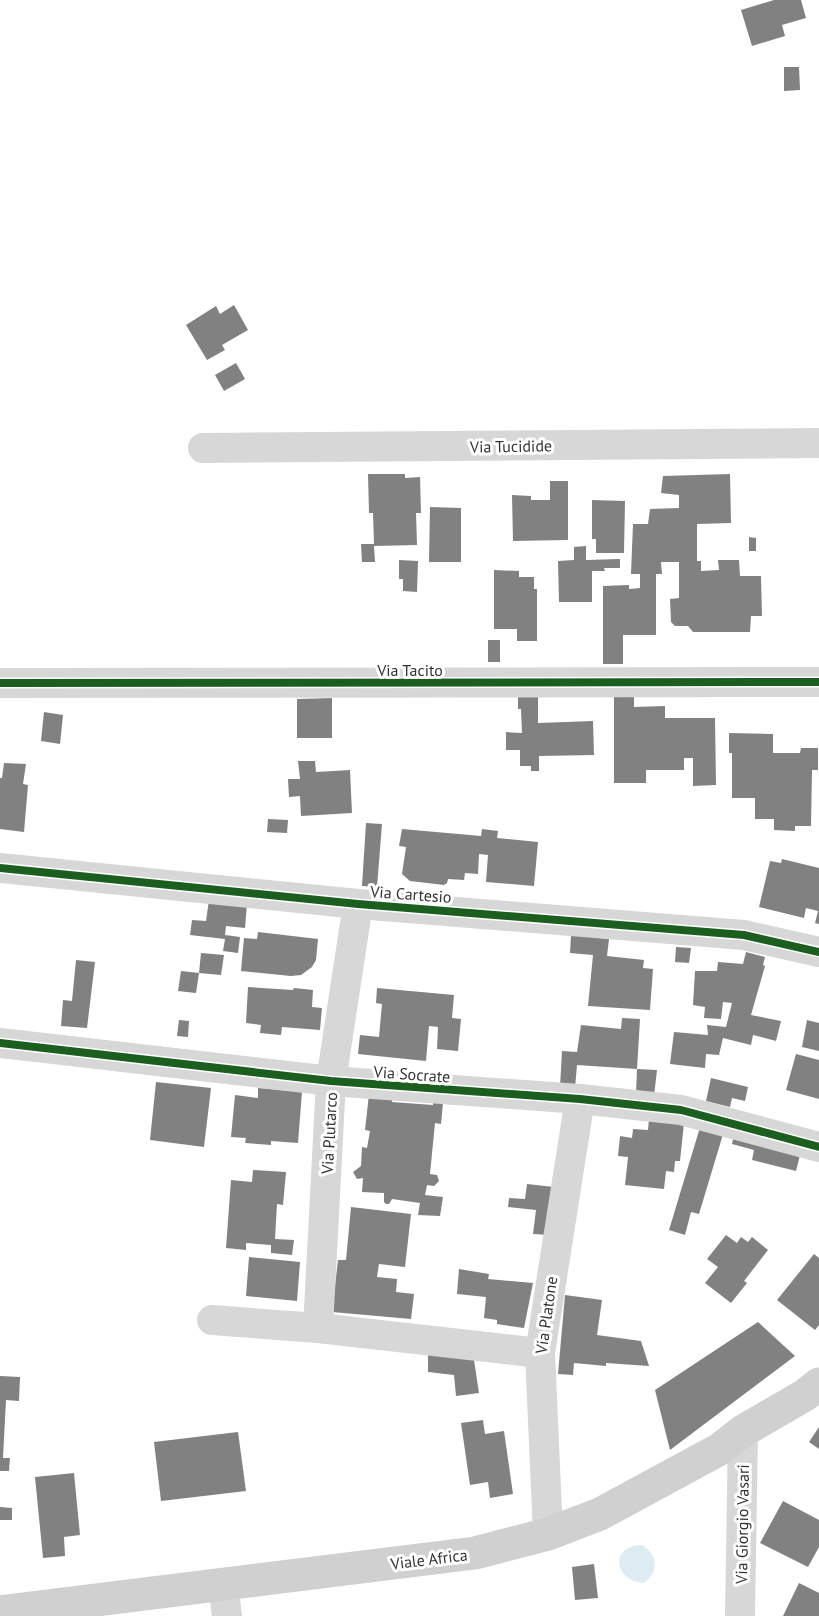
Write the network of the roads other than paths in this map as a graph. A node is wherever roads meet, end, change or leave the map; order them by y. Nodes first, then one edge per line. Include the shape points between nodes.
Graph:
1 (819, 443) edge
2 (203, 448) dead end
3 (819, 682) edge
4 (0, 683) edge
5 (0, 868) edge
6 (358, 904) junction
7 (819, 952) edge
8 (0, 1043) edge
9 (332, 1081) junction
10 (580, 1099) junction
11 (819, 1147) edge
12 (212, 1320) dead end
13 (318, 1328) junction
14 (540, 1353) junction
15 (819, 1384) edge
16 (743, 1431) junction
17 (548, 1534) junction
18 (225, 1600) edge
19 (0, 1612) edge
20 (740, 1616) edge

1 - 2 street, Via Tucidide
3 - 4 street, Via Tacito
5 - 6 street, Via Cartesio
6 - 7 street, Via Cartesio via 744,935
6 - 9 street, Via Plutarco
8 - 9 street, Via Socrate
9 - 10 street, Via Socrate
9 - 13 street, Via Plutarco
10 - 11 street, Via Socrate via 681,1110
10 - 14 street, Via Platone
12 - 13 street
13 - 14 street
14 - 17 street, Via Platone
15 - 16 main road, Viale Africa
16 - 17 main road, Viale Africa via 720,1449 600,1514
16 - 20 street, Via Giorgio Vasari
17 - 18 main road, Viale Africa via 475,1553
18 - 19 main road, Viale Africa

